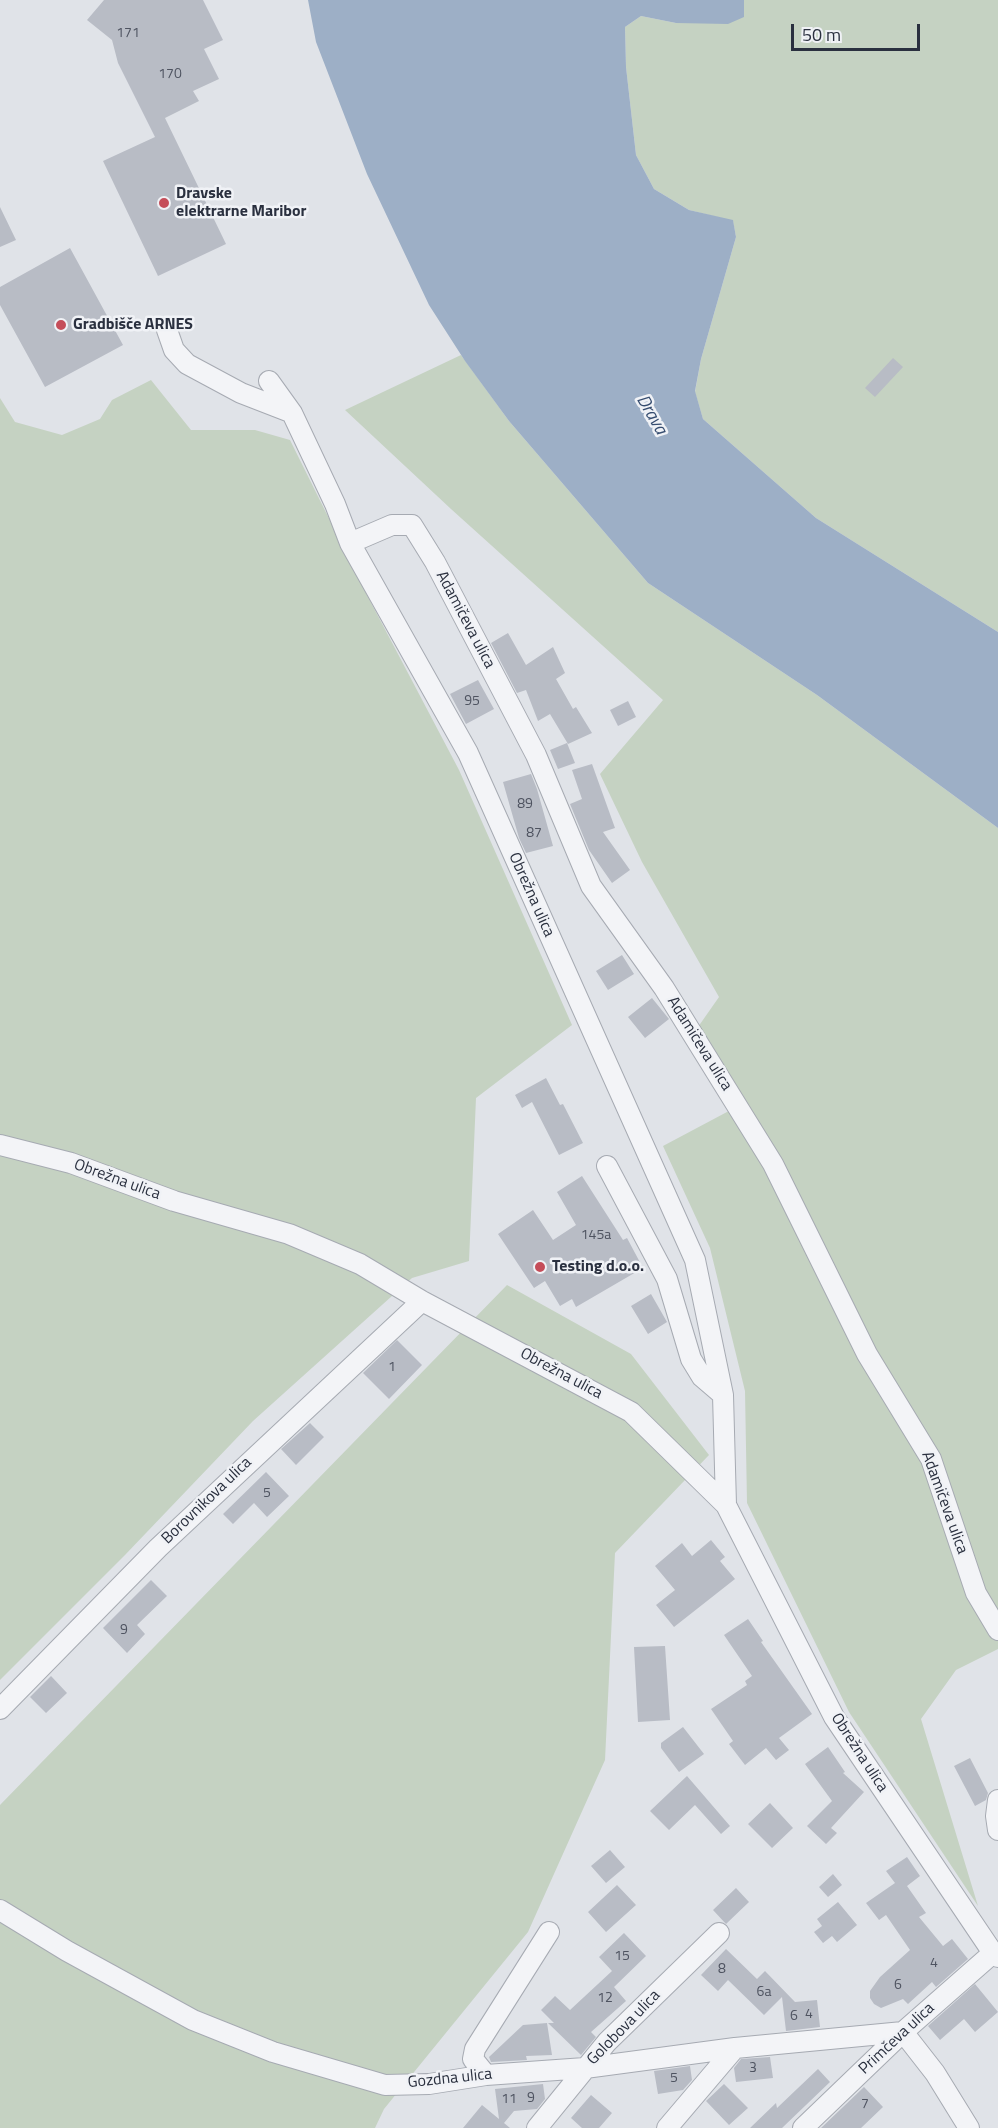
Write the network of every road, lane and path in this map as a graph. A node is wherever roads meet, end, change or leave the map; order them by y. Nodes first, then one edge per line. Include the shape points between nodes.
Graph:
1 (167, 330) dead end
2 (269, 381) dead end
3 (292, 413) junction
4 (350, 543) junction
5 (0, 1145) edge
6 (607, 1166) dead end
7 (422, 1301) junction
8 (723, 1395) junction
9 (726, 1505) junction
10 (998, 1630) edge
11 (0, 1709) edge
12 (998, 1800) edge
13 (998, 1830) edge
14 (0, 1910) edge
15 (549, 1932) dead end
16 (719, 1934) dead end
17 (996, 1955) edge
18 (903, 2032) junction
19 (735, 2048) junction
20 (585, 2068) junction
21 (486, 2075) junction
22 (537, 2128) edge
23 (667, 2128) edge
24 (803, 2128) edge
25 (969, 2128) edge

1 - 3 street via 174,350 188,364 241,393
2 - 3 street, Obrežna ulica
3 - 4 street, Obrežna ulica
4 - 8 street, Obrežna ulica via 468,753 695,1260
4 - 10 street, Adamičeva ulica via 392,525 412,525 429,553 536,755 591,886 664,988 774,1164 867,1354 931,1459 976,1593
5 - 7 street, Obrežna ulica via 71,1163 183,1203 289,1233 360,1264
6 - 8 street via 667,1279 691,1359 702,1377
7 - 9 street, Obrežna ulica via 631,1412
7 - 11 street, Borovnikova ulica via 158,1548
8 - 9 street, Obrežna ulica
9 - 17 street, Obrežna ulica via 834,1716
12 - 13 street
14 - 21 street, Gozdna ulica via 142,1994 193,2020 273,2052 385,2085 429,2084
15 - 21 street via 475,2049 473,2059
16 - 20 street, Golobova ulica
17 - 18 street, Primčeva ulica
18 - 19 street, Gozdna ulica
18 - 24 street, Primčeva ulica
18 - 25 street via 935,2073
19 - 20 street, Gozdna ulica
19 - 23 street
20 - 21 street, Gozdna ulica
20 - 22 street, Golobova ulica

